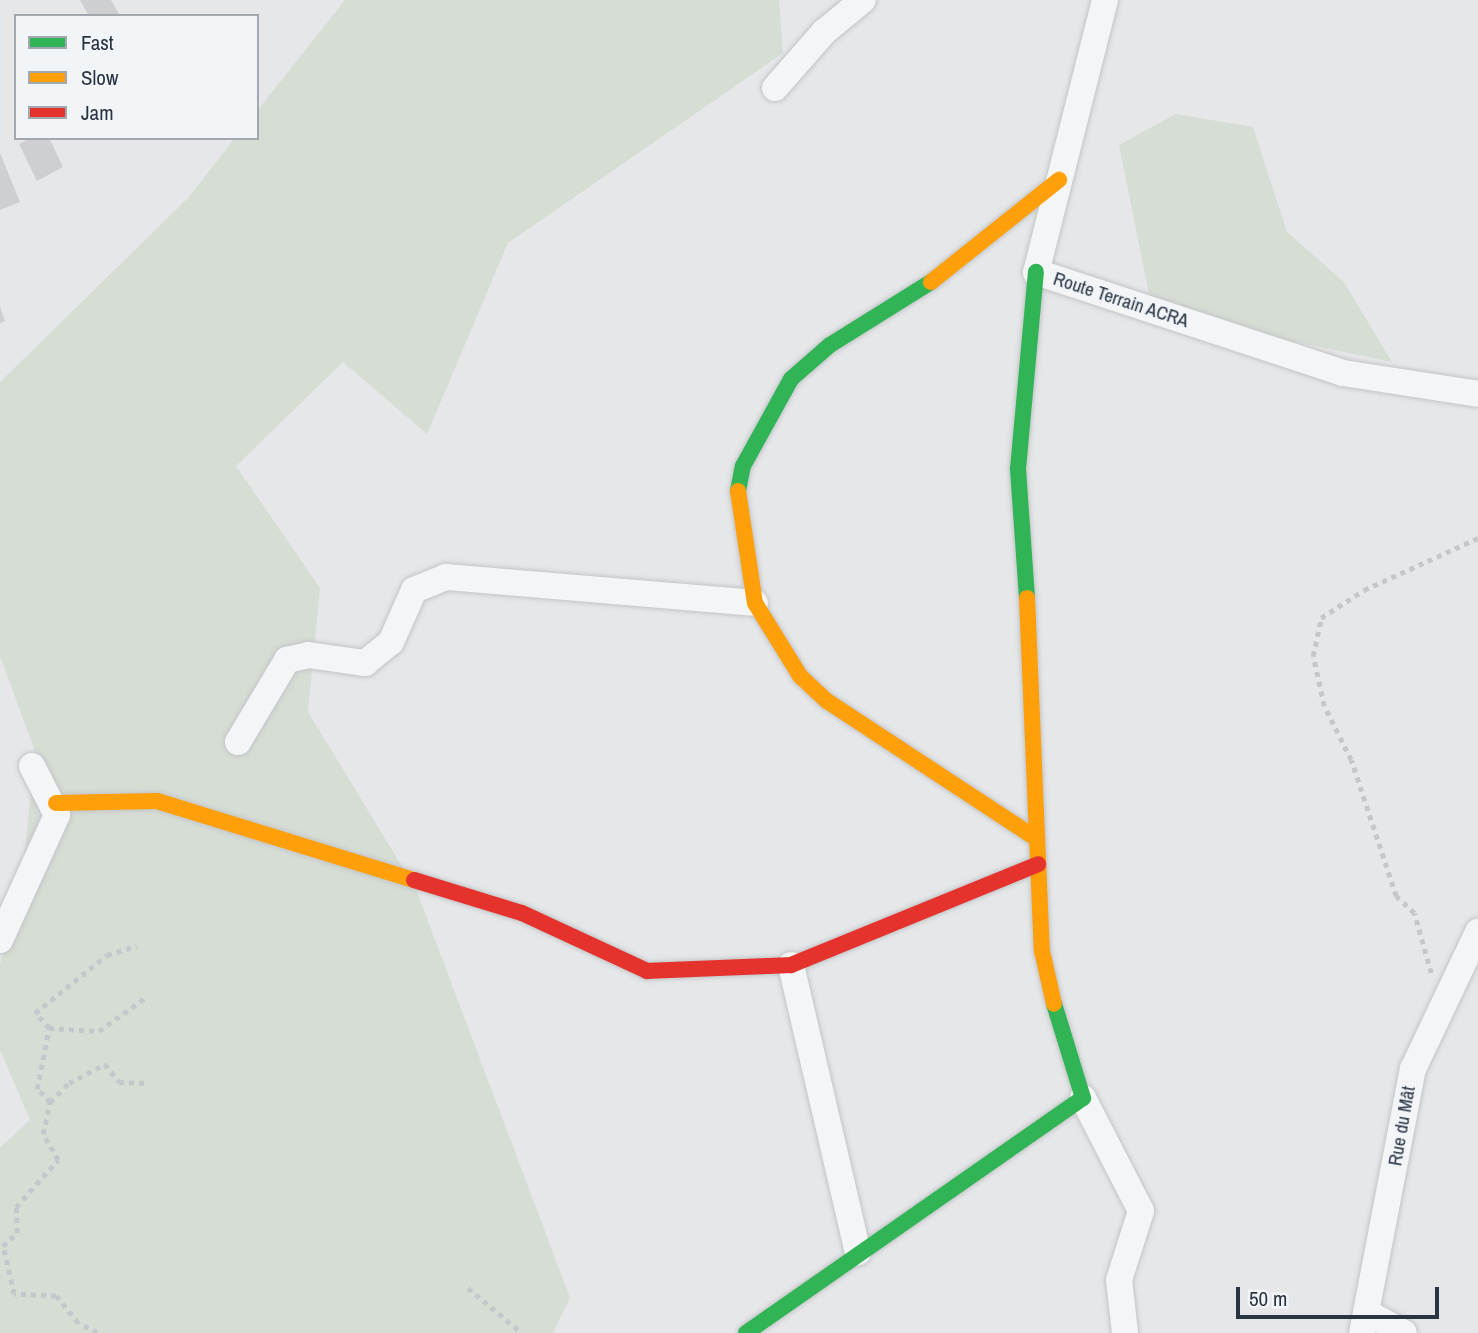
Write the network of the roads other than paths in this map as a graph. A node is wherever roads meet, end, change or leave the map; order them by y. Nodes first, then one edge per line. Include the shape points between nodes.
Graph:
1 (863, 0) edge
2 (1105, 0) edge
3 (775, 88) dead end
4 (1059, 180) junction
5 (1036, 272) junction
6 (1478, 394) edge
7 (755, 603) junction
8 (238, 742) dead end
9 (32, 766) dead end
10 (56, 803) junction
11 (1037, 839) junction
12 (1038, 864) junction
13 (1478, 932) edge
14 (0, 940) edge
15 (791, 965) junction
16 (1083, 1098) junction
17 (858, 1252) junction
18 (1365, 1323) edge
19 (746, 1333) edge
20 (1125, 1333) edge
21 (1404, 1333) edge

1 - 3 street via 824,32
2 - 4 street, Route Terrain ACRA
4 - 5 street, Route Terrain ACRA
4 - 7 street via 944,274 830,345 791,379 743,466 736,503
5 - 6 street, Route Terrain ACRA via 1343,373
5 - 11 street via 1018,469 1039,774
7 - 8 street via 446,577 414,590 391,642 365,663 308,655 287,660
7 - 11 street via 800,676 827,701
9 - 10 street
10 - 14 street via 54,830 29,867
10 - 15 street via 157,801 522,913 601,956 647,971
11 - 12 street
12 - 15 street
12 - 16 street via 1042,951 1060,1034
13 - 18 street, Rue du Mât via 1413,1069
15 - 17 street
16 - 17 street
16 - 20 street via 1141,1211 1119,1280
17 - 19 street
18 - 21 street

